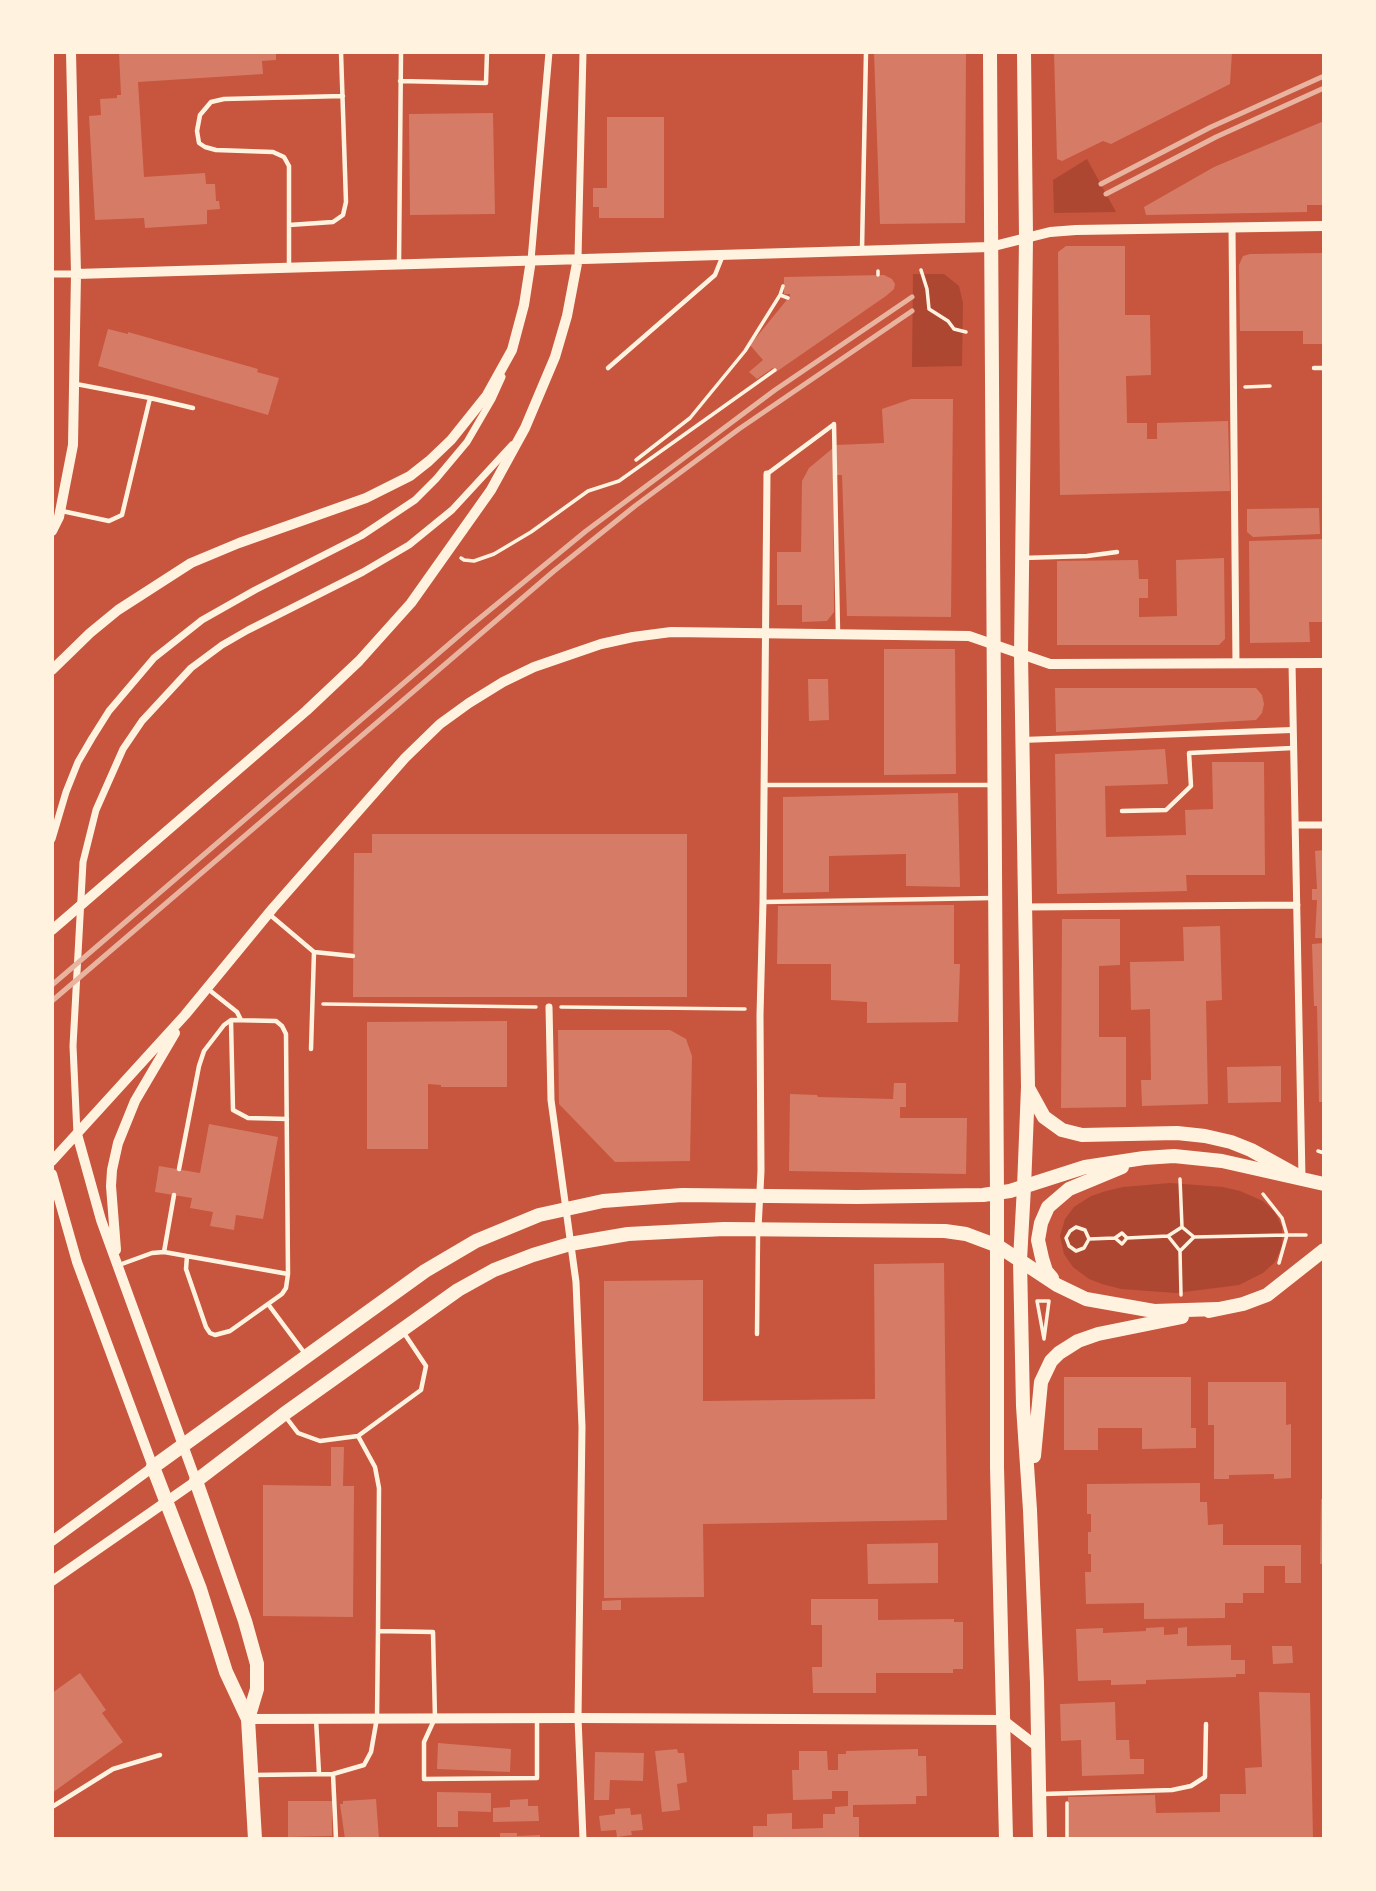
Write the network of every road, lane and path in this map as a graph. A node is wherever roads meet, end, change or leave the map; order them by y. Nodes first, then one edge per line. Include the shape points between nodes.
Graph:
1 (71, 52) edge
2 (341, 52) edge
3 (401, 52) edge
4 (487, 52) edge
5 (549, 52) edge
6 (583, 52) edge
7 (866, 52) edge
8 (990, 52) edge
9 (1024, 52) edge
10 (400, 81) junction
11 (343, 96) junction
12 (289, 225) junction
13 (1324, 226) edge
14 (1232, 227) junction
15 (1026, 237) junction
16 (990, 247) junction
17 (862, 250) junction
18 (724, 254) junction
19 (578, 258) junction
20 (531, 260) junction
21 (399, 264) junction
22 (289, 267) junction
23 (921, 270) dead end
24 (52, 274) edge
25 (76, 274) junction
26 (783, 286) dead end
27 (780, 295) junction
28 (788, 298) dead end
29 (966, 332) dead end
30 (512, 350) junction
31 (608, 368) dead end
32 (1314, 368) dead end
33 (1324, 368) edge
34 (775, 370) dead end
35 (75, 384) junction
36 (1269, 386) dead end
37 (1233, 387) junction
38 (150, 398) junction
39 (193, 408) dead end
40 (525, 428) junction
41 (636, 460) dead end
42 (767, 474) joint
43 (60, 510) junction
44 (52, 531) edge
45 (1116, 552) dead end
46 (461, 557) dead end
47 (1023, 558) junction
48 (766, 632) junction
49 (838, 634) junction
50 (994, 644) junction
51 (1021, 654) junction
52 (1292, 663) junction
53 (1324, 663) edge
54 (1236, 664) junction
55 (52, 670) edge
56 (1292, 730) junction
57 (1022, 740) junction
58 (1293, 748) junction
59 (764, 785) junction
60 (995, 785) junction
61 (1122, 811) dead end
62 (1296, 825) junction
63 (1324, 825) edge
64 (52, 839) edge
65 (996, 898) junction
66 (763, 902) junction
67 (1297, 905) junction
68 (1024, 907) junction
69 (269, 913) junction
70 (52, 930) edge
71 (314, 952) junction
72 (353, 956) dead end
73 (207, 988) junction
74 (312, 1004) junction
75 (549, 1007) junction
76 (745, 1009) dead end
77 (185, 1015) junction
78 (231, 1020) junction
79 (241, 1020) junction
80 (311, 1049) dead end
81 (1028, 1087) junction
82 (287, 1119) junction
83 (77, 1135) junction
84 (1318, 1151) dead end
85 (1324, 1153) edge
86 (1144, 1158) junction
87 (52, 1161) edge
88 (179, 1169) dead end
89 (52, 1174) edge
90 (1180, 1179) dead end
91 (1302, 1179) junction
92 (1324, 1184) edge
93 (1024, 1187) junction
94 (997, 1194) junction
95 (1263, 1194) dead end
96 (174, 1195) dead end
97 (760, 1196) junction
98 (564, 1208) junction
99 (1182, 1227) junction
100 (758, 1229) junction
101 (1287, 1235) junction
102 (1306, 1235) dead end
103 (1168, 1236) junction
104 (1057, 1237) dead end
105 (1194, 1237) junction
106 (1066, 1238) junction
107 (1115, 1238) junction
108 (1127, 1238) junction
109 (1089, 1239) junction
110 (570, 1244) junction
111 (998, 1246) junction
112 (1324, 1250) edge
113 (1180, 1251) junction
114 (164, 1252) junction
115 (187, 1256) junction
116 (1020, 1260) junction
117 (1279, 1263) dead end
118 (118, 1264) junction
119 (288, 1274) junction
120 (1057, 1285) junction
121 (1181, 1296) dead end
122 (268, 1304) junction
123 (1218, 1309) junction
124 (401, 1329) junction
125 (757, 1334) dead end
126 (1044, 1339) joint
127 (307, 1355) junction
128 (284, 1414) junction
129 (358, 1436) junction
130 (182, 1444) junction
131 (153, 1467) junction
132 (195, 1481) junction
133 (166, 1501) junction
134 (1030, 1510) junction
135 (52, 1541) edge
136 (52, 1581) edge
137 (378, 1631) junction
138 (316, 1718) junction
139 (377, 1718) junction
140 (435, 1718) junction
141 (537, 1718) junction
142 (578, 1718) junction
143 (248, 1719) junction
144 (1003, 1720) junction
145 (1206, 1724) dead end
146 (1038, 1747) junction
147 (160, 1755) dead end
148 (319, 1773) junction
149 (333, 1774) junction
150 (252, 1775) junction
151 (1039, 1794) junction
152 (1061, 1804) dead end
153 (52, 1807) edge
154 (255, 1839) edge
155 (336, 1839) edge
156 (583, 1839) edge
157 (1006, 1839) edge
158 (1040, 1839) edge
159 (1067, 1839) edge

1 - 25 street
2 - 11 lane
3 - 10 lane
4 - 10 lane via 485,83
5 - 20 street
6 - 19 street
7 - 17 lane
8 - 16 main road
9 - 15 main road
10 - 21 lane
11 - 12 lane via 343,215 333,222
11 - 12 lane via 224,99 211,102 200,115 197,131 205,147 273,152 284,157 289,166
12 - 22 lane
13 - 14 street
14 - 15 street via 1076,229
14 - 37 street
15 - 16 street
15 - 47 main road
16 - 17 street
16 - 50 main road
17 - 18 street
18 - 19 street
18 - 31 lane via 715,275
19 - 20 street
19 - 40 street via 562,335
20 - 21 street
20 - 30 street
21 - 22 street
22 - 25 street
23 - 29 path via 929,309 954,329
24 - 25 street
25 - 35 street
26 - 27 path
27 - 28 path
27 - 41 path via 745,351 690,418
30 - 55 street via 464,425 410,476 366,498 191,563 118,610
30 - 64 street via 492,399 467,442 415,499 362,537 202,620 154,658 109,711 85,750
32 - 33 lane
34 - 46 path via 619,481 589,491 494,554 474,561
35 - 38 lane
35 - 43 street via 74,445
36 - 37 path
37 - 54 street
38 - 39 lane
38 - 43 lane via 122,515 109,521
40 - 70 street via 491,490 451,548 411,603 359,661
40 - 83 street via 469,493 409,545 271,617 191,668 142,721 123,750 96,810 83,862 73,1046
42 - 48 street
42 - 49 lane via 834,424
43 - 44 street
45 - 47 lane
47 - 51 main road
48 - 49 street
48 - 59 street
48 - 69 street via 671,632 633,637 568,654 503,682 440,724 405,758
49 - 50 street via 969,636
50 - 51 street
50 - 60 main road
51 - 54 street via 1050,664
51 - 57 main road
52 - 53 street
52 - 54 street
52 - 56 street
56 - 57 street
56 - 58 street
57 - 68 main road
58 - 61 lane via 1189,753 1191,786 1166,810
58 - 62 street
59 - 60 lane
59 - 66 street
60 - 65 main road
62 - 63 street
62 - 67 street
65 - 66 lane
65 - 94 main road
66 - 97 street
67 - 68 street
67 - 91 street
68 - 81 main road
69 - 71 lane
69 - 73 street
71 - 72 lane
71 - 74 lane
73 - 77 street
73 - 79 lane
74 - 75 path
74 - 80 lane
75 - 76 path
75 - 98 street via 551,1100
77 - 83 street
77 - 118 street via 135,1101 118,1143 111,1186
78 - 79 lane
78 - 82 lane via 233,1110 247,1118
78 - 88 lane via 204,1051
79 - 82 lane via 276,1021 286,1034
81 - 91 main road via 1044,1118 1062,1130 1082,1135 1205,1136 1251,1150
81 - 93 main road
82 - 119 lane
83 - 87 street
83 - 118 street
84 - 85 path
86 - 91 main road via 1222,1161
86 - 93 main road via 1085,1167
86 - 120 main road via 1069,1189 1048,1207 1038,1240 1046,1271
89 - 131 street via 77,1262
90 - 99 path
91 - 92 main road
93 - 94 main road
93 - 116 main road
94 - 97 main road
94 - 111 main road
95 - 101 path via 1282,1217
96 - 114 lane
97 - 98 main road via 652,1196
97 - 100 street
98 - 110 street
98 - 127 main road via 494,1232 449,1255
99 - 103 path
99 - 105 path
100 - 110 main road via 647,1232
100 - 111 main road via 945,1231
100 - 125 lane
101 - 102 path
101 - 105 path
101 - 117 path
103 - 108 path
103 - 113 path
104 - 106 path
105 - 113 path
106 - 109 path via 1076,1227 1085,1230
106 - 109 path via 1076,1251
107 - 108 path via 1122,1233
107 - 108 path via 1122,1244
107 - 109 path
110 - 124 main road via 494,1270
110 - 142 street via 576,1282 582,1427
111 - 116 main road
111 - 144 main road
112 - 123 main road via 1267,1295
113 - 121 path
114 - 115 lane
114 - 118 lane
115 - 119 lane
115 - 122 lane via 186,1269 210,1333 222,1335
116 - 120 main road
116 - 134 main road
118 - 130 street
119 - 122 lane via 286,1288
120 - 123 main road via 1086,1299 1121,1307
122 - 127 lane
123 - 134 main road via 1087,1337 1051,1361 1038,1394
124 - 128 main road
124 - 129 lane via 426,1366 421,1390
126 - 126 path via 1049,1301 1037,1301 1039,1314
127 - 130 main road
128 - 129 lane via 298,1433 320,1441
128 - 132 main road
129 - 137 lane via 375,1467 379,1489
130 - 131 main road
130 - 132 street
131 - 133 main road
131 - 135 street
132 - 133 street
132 - 143 main road via 257,1664 257,1689
133 - 136 street
133 - 143 main road via 226,1672
134 - 146 main road
137 - 139 lane
137 - 140 lane via 433,1632
138 - 139 street
138 - 143 street
138 - 148 lane
139 - 140 street
139 - 149 lane via 364,1765
140 - 141 street
140 - 141 lane via 424,1742 424,1779 537,1778
141 - 142 street
142 - 144 street
142 - 156 street
143 - 150 main road
144 - 146 street
144 - 157 main road
145 - 151 lane via 1205,1777 1191,1786
146 - 151 main road
147 - 153 lane via 113,1769
148 - 149 lane
148 - 150 lane
149 - 155 lane
150 - 154 main road
151 - 158 main road
152 - 159 path via 1067,1803

